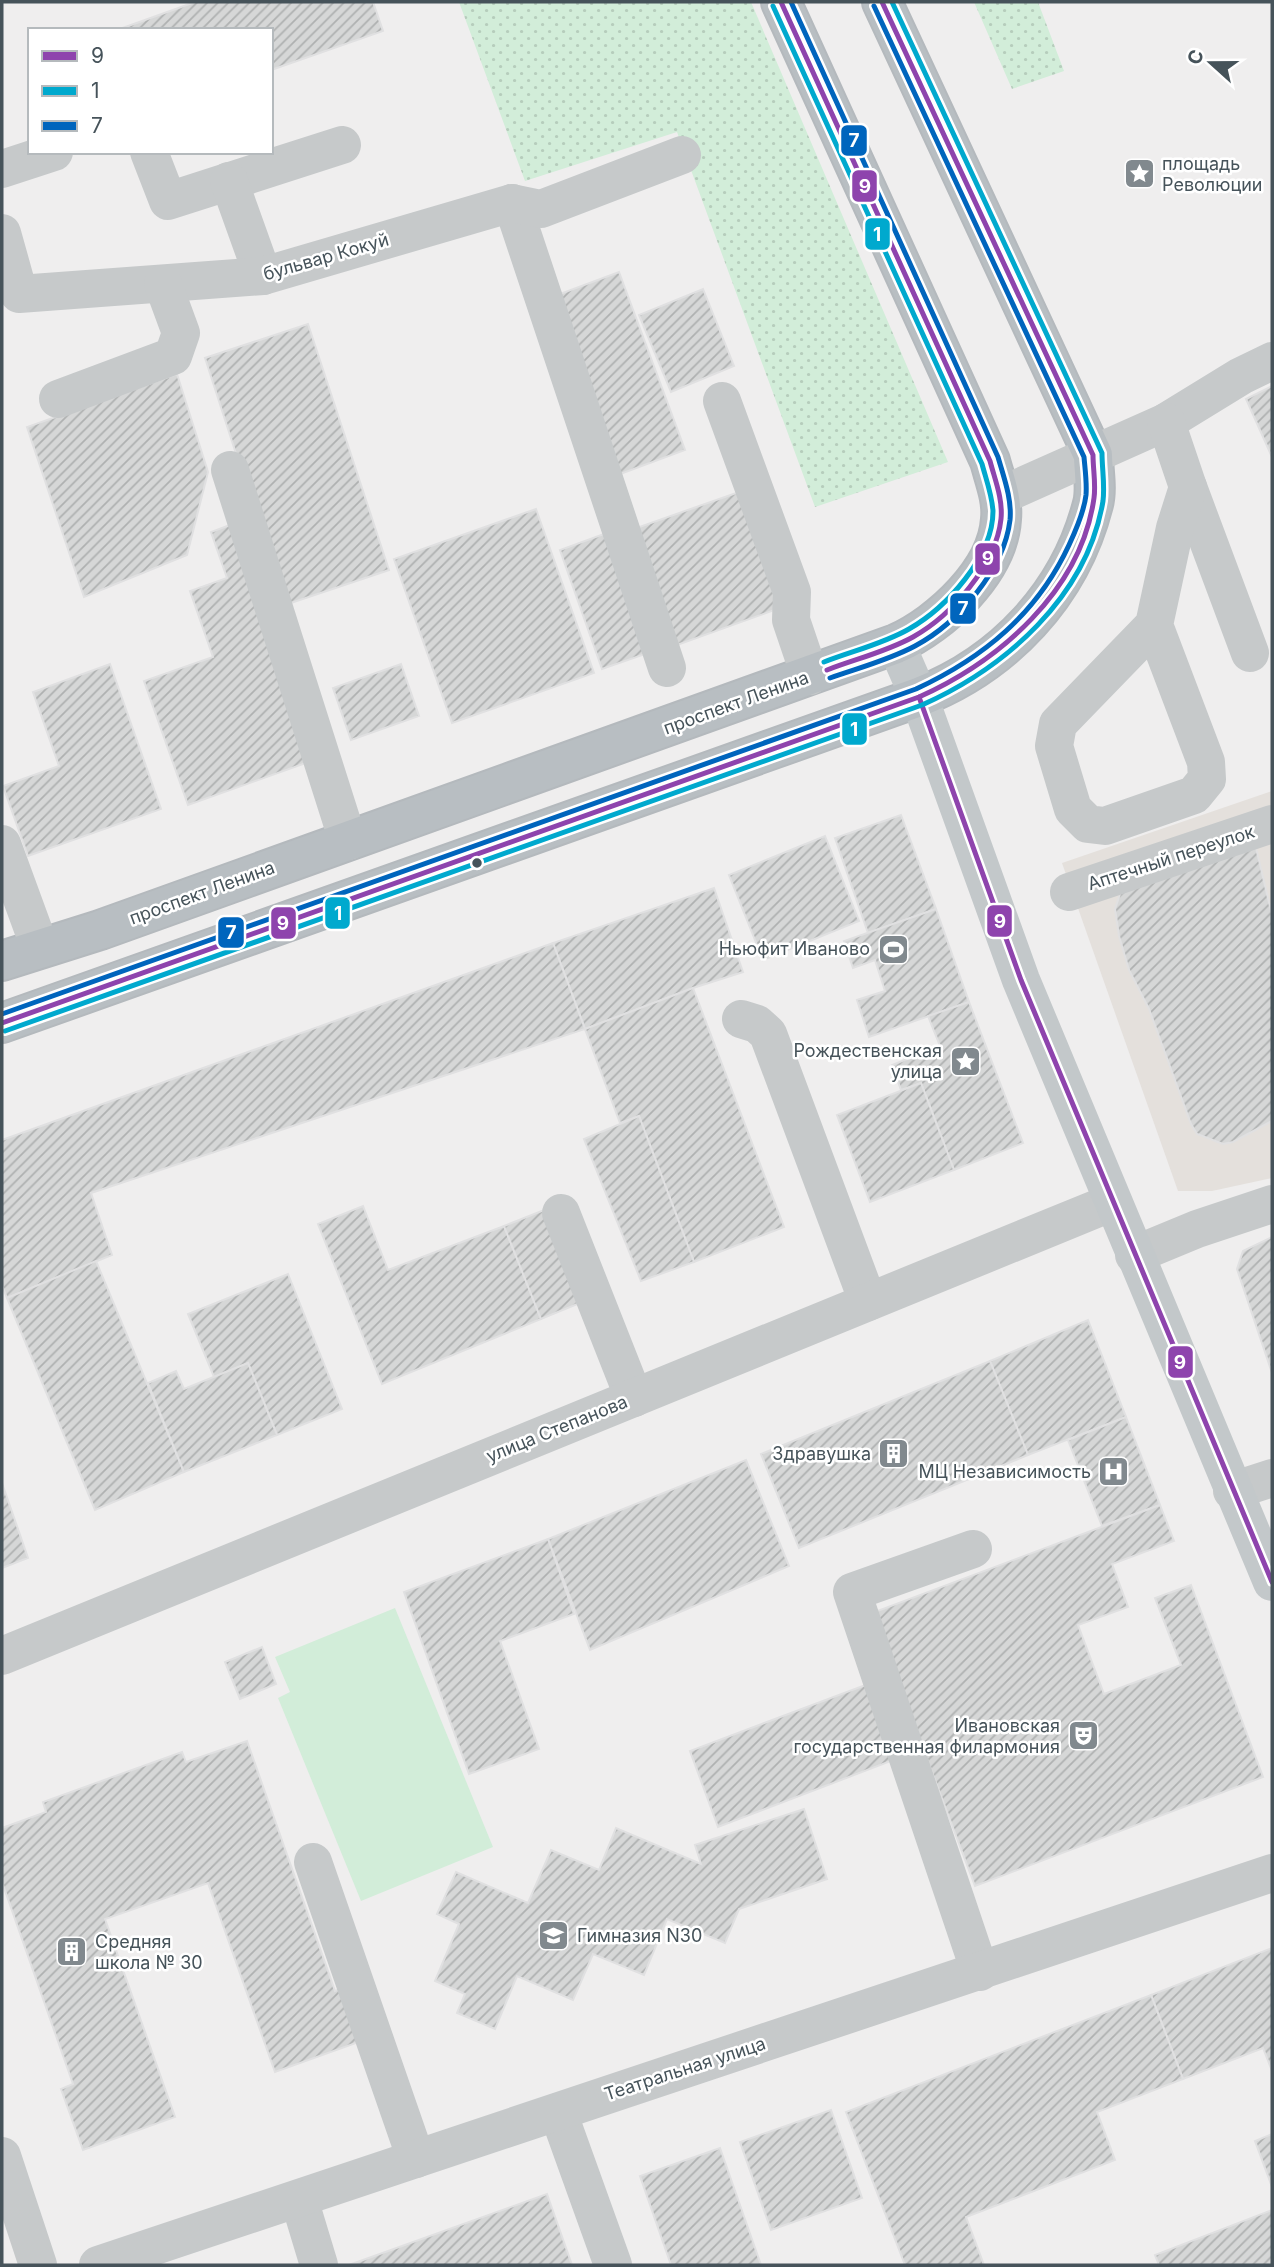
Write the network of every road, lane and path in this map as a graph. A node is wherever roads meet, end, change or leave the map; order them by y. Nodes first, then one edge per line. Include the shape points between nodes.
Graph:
1 (781, 2) edge
2 (882, 2) edge
3 (342, 145) dead end
4 (48, 154) edge
5 (150, 154) edge
6 (682, 155) dead end
7 (2, 169) edge
8 (229, 181) junction
9 (512, 203) junction
10 (2, 233) edge
11 (263, 276) junction
12 (163, 284) junction
13 (1272, 360) edge
14 (58, 398) dead end
15 (722, 401) dead end
16 (1166, 422) junction
17 (1093, 455) junction
18 (230, 470) dead end
19 (1188, 487) junction
20 (1000, 496) junction
21 (1154, 625) junction
22 (896, 644) junction
23 (1250, 653) dead end
24 (667, 668) dead end
25 (810, 676) junction
26 (919, 697) junction
27 (1272, 824) edge
28 (348, 841) junction
29 (2, 844) edge
30 (1069, 892) dead end
31 (40, 948) junction
32 (2, 961) edge
33 (741, 1019) dead end
34 (2, 1023) edge
35 (1113, 1202) junction
36 (1272, 1204) edge
37 (561, 1213) dead end
38 (1134, 1255) junction
39 (868, 1302) junction
40 (634, 1398) junction
41 (1272, 1478) edge
42 (1232, 1491) junction
43 (972, 1549) dead end
44 (1272, 1582) edge
45 (2, 1656) edge
46 (313, 1861) dead end
47 (1272, 1873) edge
48 (980, 1972) junction
49 (558, 2112) junction
50 (2, 2155) edge
51 (416, 2159) junction
52 (299, 2199) junction
53 (38, 2265) edge
54 (98, 2265) edge
55 (319, 2265) edge
56 (612, 2265) edge

1 - 20 highway, проспект Ленина via 990,461
2 - 17 highway
3 - 8 street
4 - 7 street
5 - 8 street via 168,201
6 - 9 street, бульвар Кокуй via 541,209
8 - 11 street
9 - 11 street, бульвар Кокуй
9 - 24 street
10 - 12 street, бульвар Кокуй via 19,294
11 - 12 street, бульвар Кокуй
12 - 14 street via 181,333 173,356
13 - 16 street
15 - 25 street via 792,592 791,620
16 - 17 street
16 - 19 street
17 - 20 street
17 - 26 highway via 1094,501 1072,562 1056,589 1003,649 949,685
18 - 28 street
19 - 21 street
19 - 23 street
20 - 22 highway, проспект Ленина via 1001,520 987,562 935,620
21 - 21 street via 1206,762 1207,779 1194,795 1105,826 1088,824 1073,809 1054,746 1058,724
22 - 25 highway, проспект Ленина
22 - 26 main road
25 - 28 highway, проспект Ленина
26 - 34 highway
26 - 35 main road via 1021,980
27 - 30 street, Аптечный переулок
28 - 31 highway, проспект Ленина
29 - 31 street
31 - 32 highway, проспект Ленина
33 - 39 street via 768,1034
35 - 38 main road
35 - 39 street, улица Степанова
36 - 38 street
37 - 40 street
38 - 42 main road
39 - 40 street, улица Степанова
40 - 45 street, улица Степанова
41 - 42 street
42 - 44 main road
43 - 48 street via 852,1592
46 - 51 street
47 - 48 street, Театральная улица
48 - 49 street, Театральная улица
49 - 51 street, Театральная улица
49 - 56 street
50 - 53 street
51 - 52 street, Театральная улица
52 - 54 street, Театральная улица
52 - 55 street

